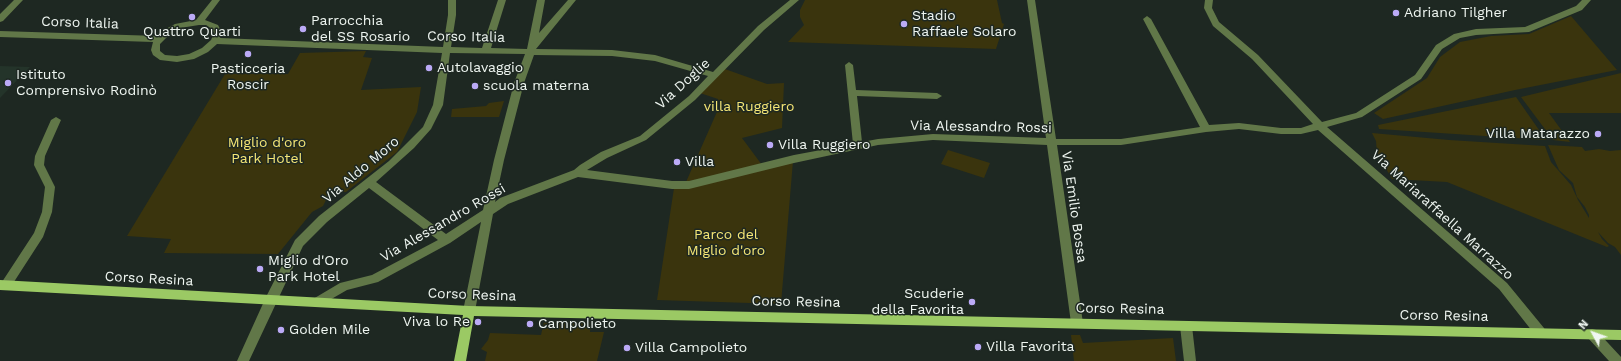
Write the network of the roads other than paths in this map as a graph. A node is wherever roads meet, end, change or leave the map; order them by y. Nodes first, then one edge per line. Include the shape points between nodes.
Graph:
1 (19, 0) edge
2 (216, 0) edge
3 (452, 0) edge
4 (502, 0) edge
5 (541, 0) edge
6 (572, 0) edge
7 (795, 0) edge
8 (1031, 0) edge
9 (1209, 0) edge
10 (1587, 0) edge
11 (0, 19) edge
12 (1147, 19) dead end
13 (199, 22) junction
14 (0, 34) edge
15 (159, 39) junction
16 (215, 41) junction
17 (532, 48) junction
18 (446, 50) junction
19 (486, 50) junction
20 (849, 64) dead end
21 (714, 75) junction
22 (851, 93) junction
23 (937, 96) dead end
24 (56, 120) dead end
25 (1319, 125) junction
26 (1206, 129) junction
27 (1051, 142) junction
28 (858, 146) junction
29 (578, 173) junction
30 (369, 182) junction
31 (488, 212) junction
32 (446, 240) junction
33 (3, 285) edge
34 (270, 301) junction
35 (317, 302) junction
36 (469, 311) junction
37 (1077, 323) junction
38 (1186, 326) junction
39 (1540, 332) junction
40 (1592, 334) junction
41 (1621, 335) edge
42 (243, 361) edge
43 (460, 361) edge
44 (1190, 361) edge
45 (1617, 361) edge

1 - 11 street
2 - 13 street
3 - 18 street, Via Aldo Moro
4 - 19 street
5 - 17 street
6 - 17 street
7 - 21 street, Via Doglie via 761,28
8 - 27 street, Via Emilio Bossa
9 - 25 street via 1208,8 1216,24 1255,57
10 - 25 street, Via Alessandro Rossi via 1579,8 1526,30 1476,32 1457,36 1439,47 1418,77 1359,115
12 - 26 street
13 - 15 street via 178,26
13 - 16 street via 215,27 218,33
14 - 15 street, Corso Italia
15 - 16 street via 155,47 156,53 169,59 198,54
16 - 18 street, Corso Italia
17 - 19 street, Corso Italia
17 - 21 street, Corso Italia via 655,58
17 - 31 street via 519,83
18 - 19 street, Corso Italia
18 - 30 street, Via Aldo Moro via 438,105 426,129 411,146
20 - 22 street
21 - 29 street, Via Doglie via 692,98 643,138 604,156
22 - 23 street
22 - 28 street
24 - 33 street via 40,156 39,166 50,187 47,212 39,234
25 - 26 street, Via Alessandro Rossi via 1301,131 1239,126
25 - 39 street, Via Mariaraffaella Marrazzo via 1503,286
26 - 27 street, Via Alessandro Rossi via 1121,142
27 - 28 street, Via Alessandro Rossi via 933,137
27 - 37 street, Via Emilio Bossa
28 - 29 street, Via Alessandro Rossi via 689,185
29 - 31 street, Via Alessandro Rossi via 504,201
30 - 32 street
30 - 34 street, Via Aldo Moro via 323,219 299,243
31 - 32 street, Via Alessandro Rossi
31 - 36 street
32 - 35 street, Via Alessandro Rossi via 374,279 344,286
33 - 34 main road, Corso Resina
34 - 35 main road, Corso Resina
34 - 42 street, Via Aldo Moro
35 - 36 main road, Corso Resina
36 - 37 main road, Corso Resina
36 - 43 main road
37 - 38 main road, Corso Resina
38 - 39 main road, Corso Resina
38 - 44 street
39 - 40 main road, Corso Resina
40 - 41 main road, Corso Resina
40 - 45 street

